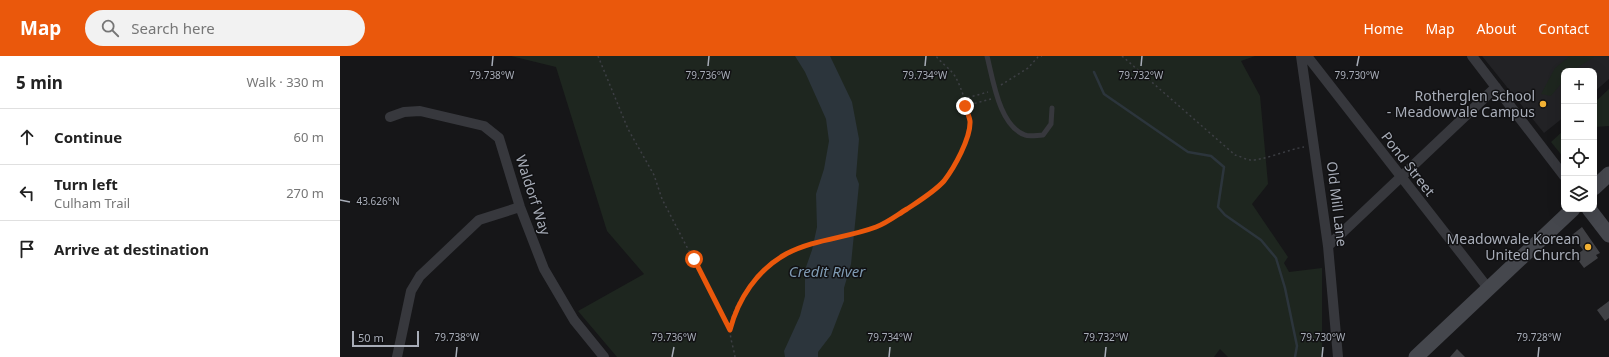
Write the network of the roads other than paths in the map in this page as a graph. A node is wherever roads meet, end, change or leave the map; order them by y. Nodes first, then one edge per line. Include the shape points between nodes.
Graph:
1 (987, 56) edge
2 (1301, 56) edge
3 (1307, 56) edge
4 (1472, 56) edge
5 (1496, 87) junction
6 (1052, 108) dead end
7 (390, 117) dead end
8 (1561, 172) edge
9 (1609, 174) edge
10 (1401, 178) junction
11 (1597, 185) edge
12 (520, 207) junction
13 (1570, 212) edge
14 (1591, 212) edge
15 (1609, 235) edge
16 (1328, 246) junction
17 (1488, 288) junction
18 (397, 357) edge
19 (604, 357) edge
20 (1338, 357) edge
21 (1416, 357) edge

1 - 6 lane via 1008,124 1025,136 1043,135 1052,124
2 - 16 street, Old Mill Lane
3 - 10 street, Pond Street
4 - 5 street
5 - 8 street
5 - 10 street
7 - 12 street, Waldorf Way via 404,112 420,111 484,126 499,138
9 - 11 street
10 - 16 street
10 - 17 street, Pond Street
12 - 18 street via 479,220 420,276 411,291
12 - 19 street, Waldorf Way via 544,269 574,320
13 - 17 street
14 - 15 street
16 - 20 street, Old Mill Lane
17 - 21 street

